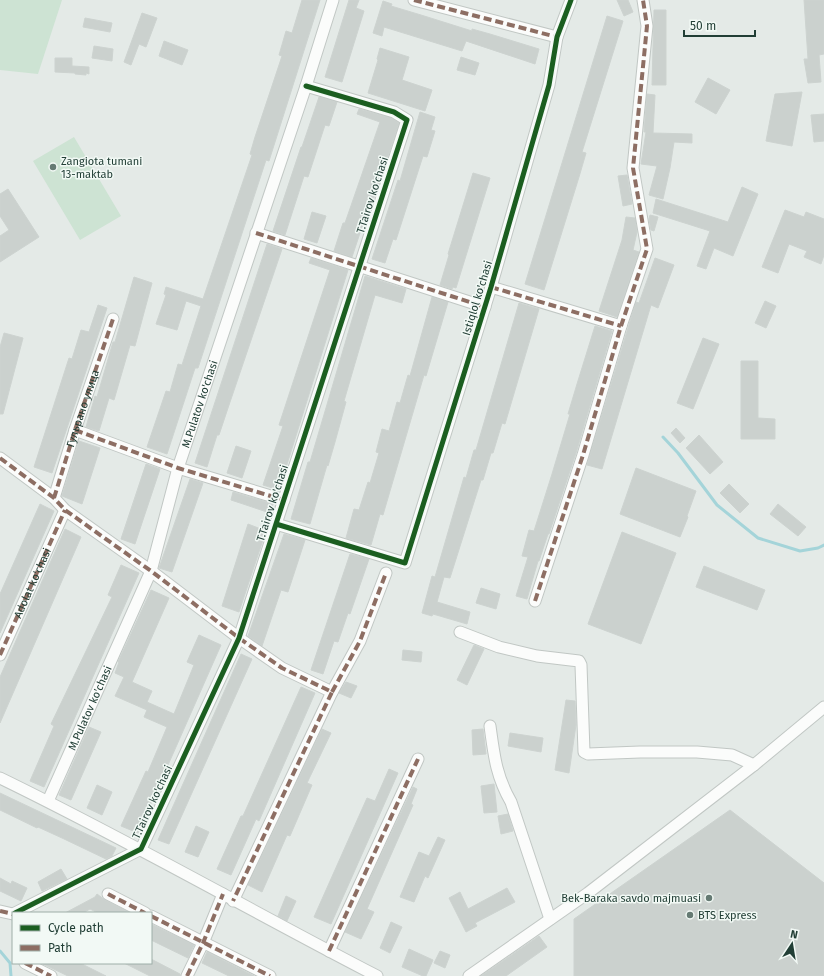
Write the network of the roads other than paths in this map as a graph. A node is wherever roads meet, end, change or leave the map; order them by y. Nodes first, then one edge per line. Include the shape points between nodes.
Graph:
1 (333, 0) edge
2 (414, 0) edge
3 (571, 0) edge
4 (643, 0) edge
5 (557, 37) junction
6 (306, 86) junction
7 (256, 233) junction
8 (360, 266) junction
9 (491, 287) junction
10 (484, 307) junction
11 (113, 319) dead end
12 (621, 326) junction
13 (75, 430) junction
14 (0, 458) edge
15 (178, 468) junction
16 (54, 498) junction
17 (284, 500) junction
18 (65, 510) junction
19 (276, 524) junction
20 (151, 571) junction
21 (386, 573) dead end
22 (535, 601) dead end
23 (460, 632) dead end
24 (240, 638) junction
25 (0, 655) edge
26 (332, 692) junction
27 (824, 707) edge
28 (490, 726) dead end
29 (418, 759) dead end
30 (754, 765) junction
31 (0, 778) edge
32 (48, 801) junction
33 (141, 849) junction
34 (108, 894) dead end
35 (223, 894) junction
36 (233, 900) junction
37 (0, 911) edge
38 (16, 912) edge
39 (142, 912) edge
40 (12, 913) edge
41 (152, 917) edge
42 (550, 919) junction
43 (203, 943) junction
44 (329, 951) junction
45 (27, 964) edge
46 (51, 976) edge
47 (187, 976) edge
48 (270, 976) edge
49 (377, 976) edge
50 (469, 976) edge

1 - 6 street, M.Pulatov ko'chasi
2 - 5 street
3 - 5 street, Istiqlol ko'chasi
4 - 12 street via 647,26 633,168 647,249
5 - 9 street, Istiqlol ko'chasi via 549,85
6 - 7 street, M.Pulatov ko'chasi
6 - 8 street, T.Tairov ko'chasi via 394,112 407,120
7 - 8 street
7 - 15 street, M.Pulatov ko'chasi
8 - 10 street
8 - 17 street, T.Tairov ko'chasi
9 - 10 street, Istiqlol ko'chasi
9 - 12 street
10 - 19 street, Istiqlol ko'chasi via 405,563
11 - 13 street, Гульрано улица
12 - 22 street via 583,455
13 - 15 street
13 - 16 street, Гульрано улица
14 - 16 street
15 - 17 street
15 - 20 street, M.Pulatov ko'chasi
16 - 18 street
17 - 19 street, T.Tairov ko'chasi
18 - 20 street
18 - 25 street, Adolat ko'chasi
19 - 24 street, T.Tairov ko'chasi
20 - 24 street
20 - 32 street, M.Pulatov ko'chasi
21 - 26 street via 360,641
23 - 30 street via 514,651 579,661 584,752 588,754 697,752 732,755
24 - 26 street via 282,668
24 - 33 street, T.Tairov ko'chasi
26 - 36 street
27 - 30 street
28 - 42 street via 495,766 511,802
29 - 44 street
30 - 42 street via 588,893
31 - 32 street
32 - 33 street
33 - 35 street
33 - 38 street, T.Tairov ko'chasi
34 - 39 street
35 - 36 street
35 - 43 street
36 - 44 street
37 - 40 street, T.Tairov ko'chasi
41 - 43 street
42 - 50 street
43 - 47 street
43 - 48 street
44 - 49 street
45 - 46 street

